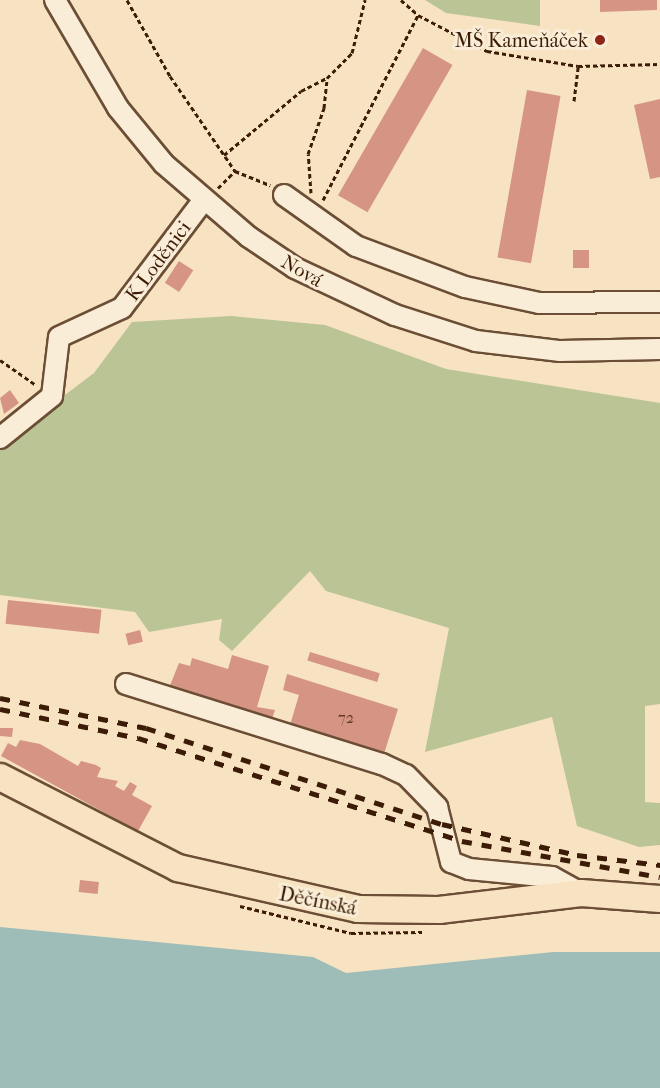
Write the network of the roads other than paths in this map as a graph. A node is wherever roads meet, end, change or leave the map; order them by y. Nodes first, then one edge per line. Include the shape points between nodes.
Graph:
1 (55, 0) edge
2 (284, 195) road end
3 (203, 201) junction
4 (660, 302) edge
5 (660, 349) edge
6 (0, 438) edge
7 (126, 684) dead end
8 (0, 777) edge
9 (581, 893) junction
10 (660, 899) edge

1 - 3 street, Nová via 118,108
2 - 4 street via 356,246 465,287 539,303
3 - 5 street, Nová via 295,268 430,328 524,348
3 - 6 street, K Loděnici via 122,309 59,337 52,396
7 - 9 street via 382,764 406,775 436,807 451,862 469,869 552,877
8 - 9 main road, Děčínská via 178,868 304,899 404,913
9 - 10 main road, Děčínská

